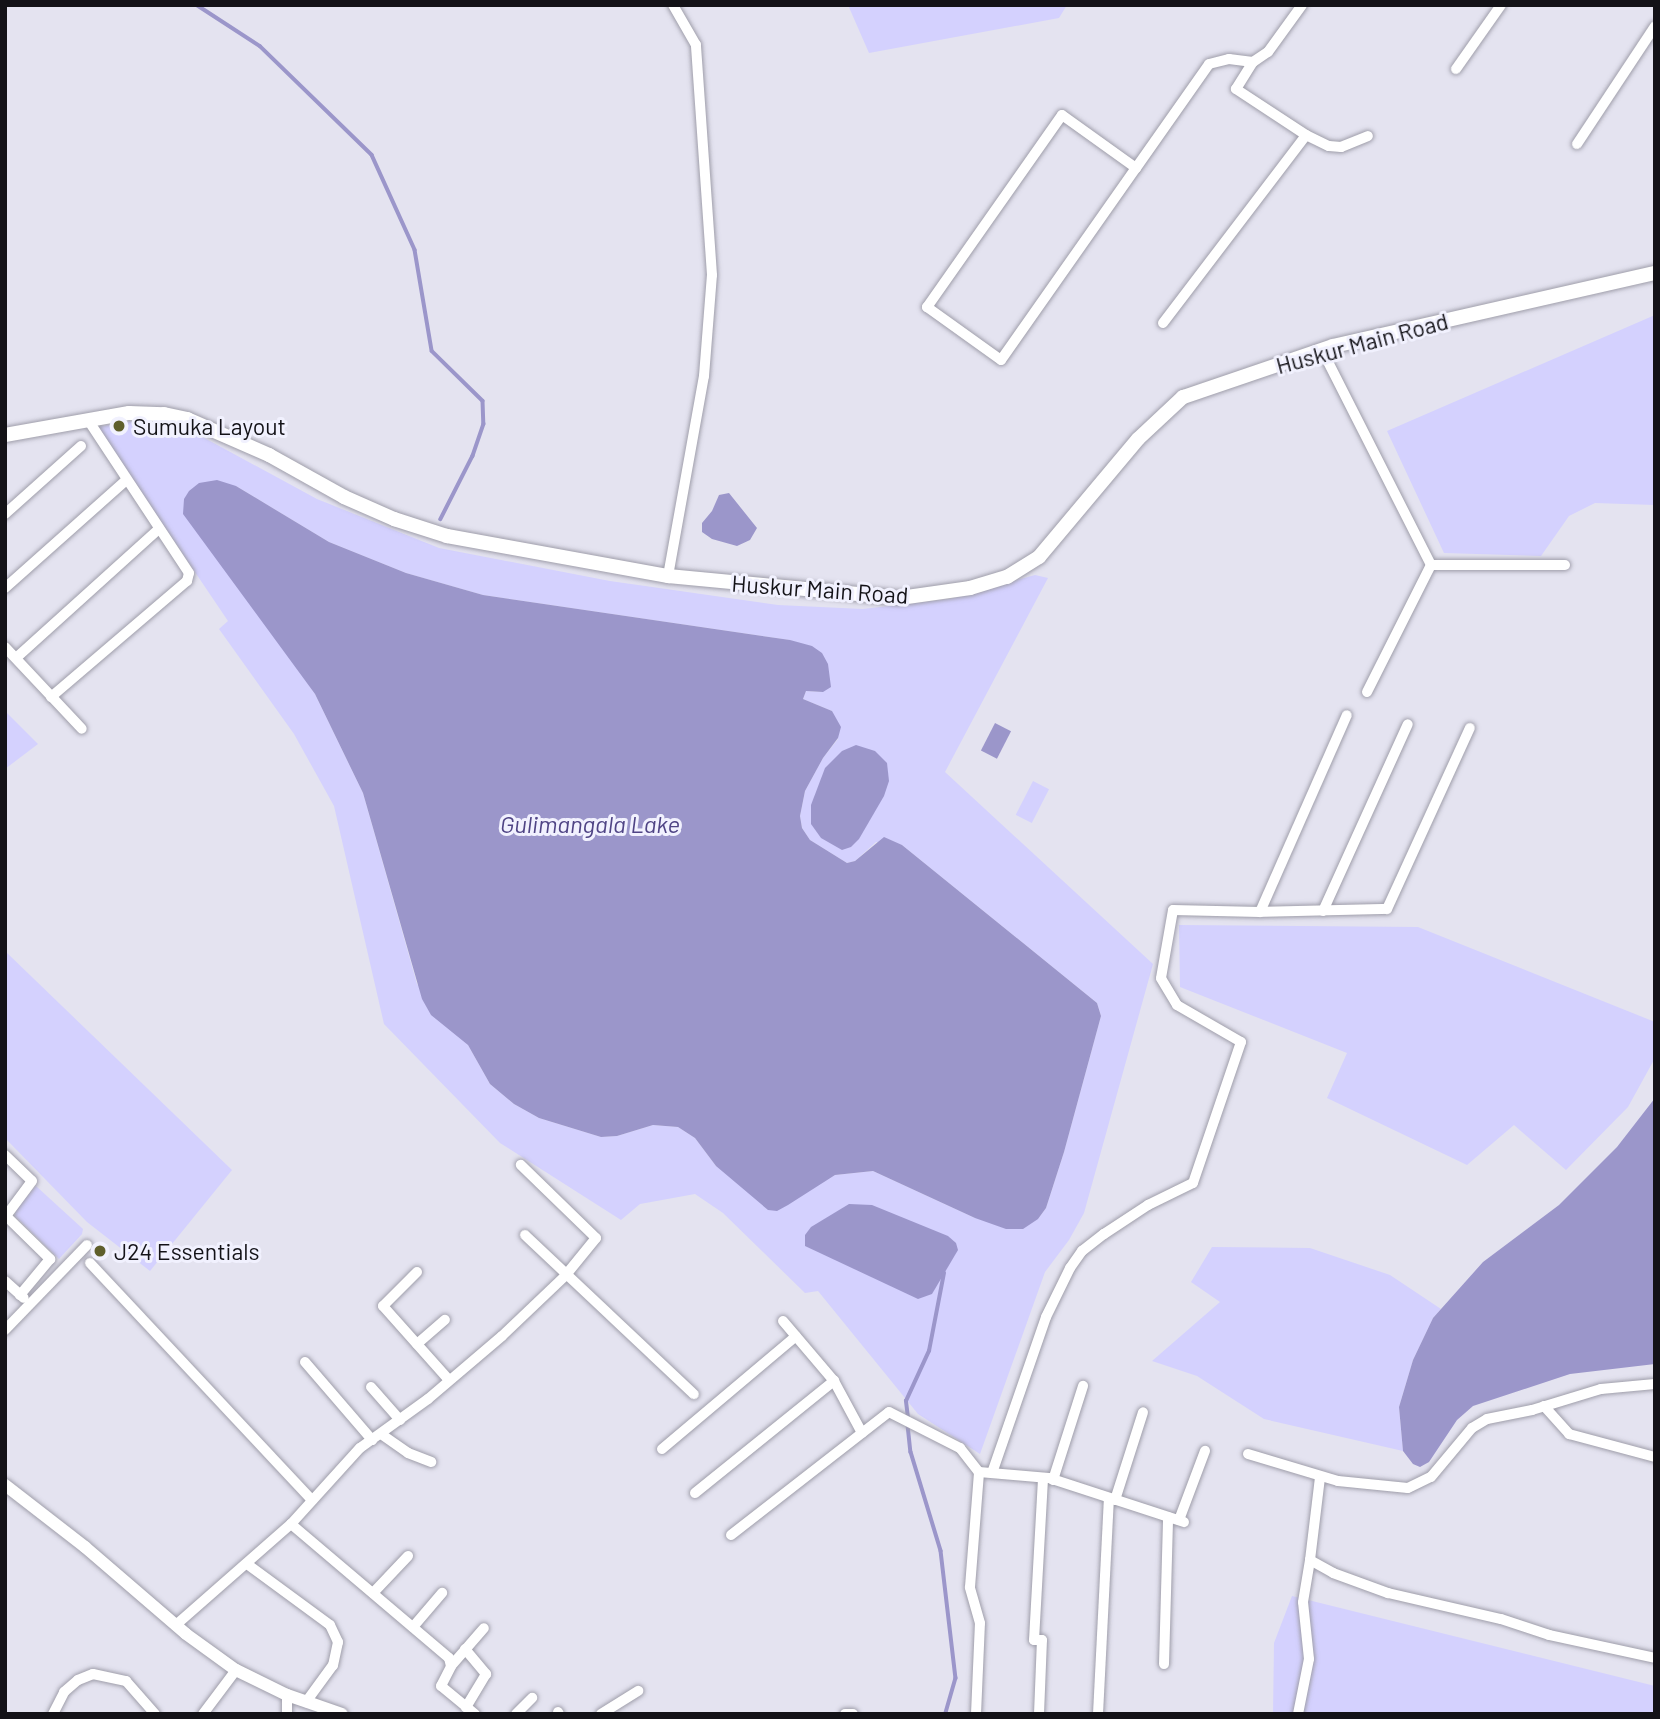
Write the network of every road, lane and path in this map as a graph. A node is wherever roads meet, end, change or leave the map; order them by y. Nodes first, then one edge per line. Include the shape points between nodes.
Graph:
1 (673, 5) edge
2 (1302, 5) edge
3 (1501, 5) edge
4 (1655, 26) edge
5 (1253, 62) junction
6 (1456, 69) dead end
7 (1306, 135) junction
8 (1368, 136) dead end
9 (1577, 144) dead end
10 (1136, 168) junction
11 (1655, 273) edge
12 (1163, 323) dead end
13 (1322, 350) junction
14 (88, 420) junction
15 (5, 435) edge
16 (81, 446) dead end
17 (125, 481) junction
18 (5, 514) edge
19 (159, 528) junction
20 (1431, 565) junction
21 (1565, 565) dead end
22 (668, 576) junction
23 (5, 588) edge
24 (5, 647) edge
25 (16, 658) junction
26 (1367, 692) dead end
27 (51, 697) junction
28 (1347, 715) dead end
29 (1408, 724) dead end
30 (82, 729) dead end
31 (1469, 729) dead end
32 (1323, 911) junction
33 (1260, 912) junction
34 (5, 1155) edge
35 (521, 1165) dead end
36 (525, 1235) dead end
37 (87, 1245) dead end
38 (90, 1263) dead end
39 (417, 1272) dead end
40 (565, 1276) junction
41 (5, 1281) edge
42 (30, 1284) junction
43 (41, 1294) junction
44 (20, 1295) junction
45 (31, 1305) junction
46 (445, 1320) dead end
47 (783, 1321) dead end
48 (5, 1330) edge
49 (796, 1336) junction
50 (417, 1344) junction
51 (305, 1362) dead end
52 (449, 1380) junction
53 (834, 1381) junction
54 (1655, 1384) edge
55 (1083, 1386) dead end
56 (371, 1387) dead end
57 (694, 1394) dead end
58 (1544, 1406) junction
59 (1143, 1412) dead end
60 (400, 1420) junction
61 (862, 1433) junction
62 (376, 1437) junction
63 (662, 1449) dead end
64 (1205, 1451) dead end
65 (1248, 1454) dead end
66 (1655, 1457) edge
67 (431, 1462) dead end
68 (979, 1472) junction
69 (992, 1473) junction
70 (1320, 1477) junction
71 (1048, 1479) junction
72 (5, 1485) edge
73 (695, 1493) dead end
74 (1112, 1499) junction
75 (312, 1500) junction
76 (1177, 1520) junction
77 (291, 1524) junction
78 (731, 1535) dead end
79 (408, 1556) dead end
80 (1310, 1560) junction
81 (247, 1564) junction
82 (373, 1593) junction
83 (442, 1593) dead end
84 (177, 1624) junction
85 (413, 1627) junction
86 (484, 1628) dead end
87 (465, 1649) junction
88 (1655, 1658) edge
89 (1164, 1664) dead end
90 (450, 1666) junction
91 (236, 1670) junction
92 (638, 1691) dead end
93 (287, 1695) junction
94 (532, 1698) dead end
95 (306, 1702) junction
96 (470, 1710) edge
97 (205, 1713) edge
98 (53, 1714) edge
99 (155, 1714) edge
100 (287, 1714) edge
101 (342, 1714) edge
102 (516, 1714) edge
103 (601, 1714) edge
104 (845, 1714) edge
105 (853, 1714) edge
106 (976, 1714) edge
107 (1038, 1714) edge
108 (1098, 1714) edge
109 (1298, 1714) edge

1 - 22 street via 696,45 712,275 704,376
2 - 5 street via 1268,52
3 - 6 street
4 - 9 street
5 - 7 street via 1236,89
5 - 10 street via 1229,59 1209,64
7 - 8 street via 1341,148
7 - 12 street
10 - 10 street via 1001,360 927,307 1062,116
11 - 13 main road, Huskur Main Road
13 - 20 street
13 - 22 main road, Huskur Main Road via 1183,397 1138,439 1039,557 1007,577 970,588 900,598
14 - 15 main road, Huskur Main Road
14 - 17 street
14 - 22 main road, Huskur Main Road via 129,413 187,419 269,455 344,497 447,536
16 - 18 street
17 - 19 street
17 - 23 street
19 - 25 street
19 - 27 street via 185,564 187,580
20 - 21 street
20 - 26 street
24 - 25 street
25 - 27 street
27 - 30 street
28 - 33 street
29 - 32 street
31 - 32 street via 1387,909
32 - 33 street
33 - 69 street via 1173,910 1161,978 1177,1006 1241,1042 1193,1183 1104,1234 1082,1251 1070,1268 1046,1317
34 - 42 street via 32,1181 6,1216 50,1259
35 - 40 street via 596,1238
36 - 40 street
37 - 43 street
38 - 75 street
39 - 50 street via 383,1306
40 - 52 street
40 - 57 street
41 - 44 street
42 - 43 street
42 - 44 street
43 - 45 street
44 - 45 street
45 - 48 street
46 - 50 street
47 - 49 street
49 - 53 street
49 - 63 street
50 - 52 street
51 - 62 street
52 - 60 street
53 - 61 street
53 - 73 street
54 - 58 street via 1601,1389
55 - 71 street
56 - 60 street
58 - 66 street via 1569,1434
58 - 70 street via 1479,1423 1431,1477 1408,1489
59 - 74 street
60 - 62 street
61 - 68 street via 889,1412 960,1448
61 - 78 street
62 - 67 street
62 - 75 street via 344,1463
64 - 76 street
65 - 70 street
68 - 69 street
68 - 106 street via 970,1587 981,1623
69 - 71 street
70 - 80 street
71 - 74 street
71 - 107 street via 1034,1640 1042,1640
72 - 84 street
74 - 76 street
74 - 108 street
75 - 77 street
76 - 89 street
77 - 81 street
77 - 82 street
79 - 82 street
80 - 88 street via 1388,1593
80 - 109 street via 1303,1602 1309,1658
81 - 84 street
81 - 95 street via 330,1625 338,1642 333,1665
82 - 85 street
83 - 85 street
84 - 91 street
85 - 90 street via 449,1658
86 - 87 street
87 - 90 street
87 - 96 street via 486,1674
90 - 96 street via 441,1686
91 - 93 street
91 - 97 street
92 - 103 street
93 - 95 street
93 - 100 street
94 - 102 street
95 - 101 street
98 - 99 street via 64,1692 93,1674 127,1681
104 - 105 street

